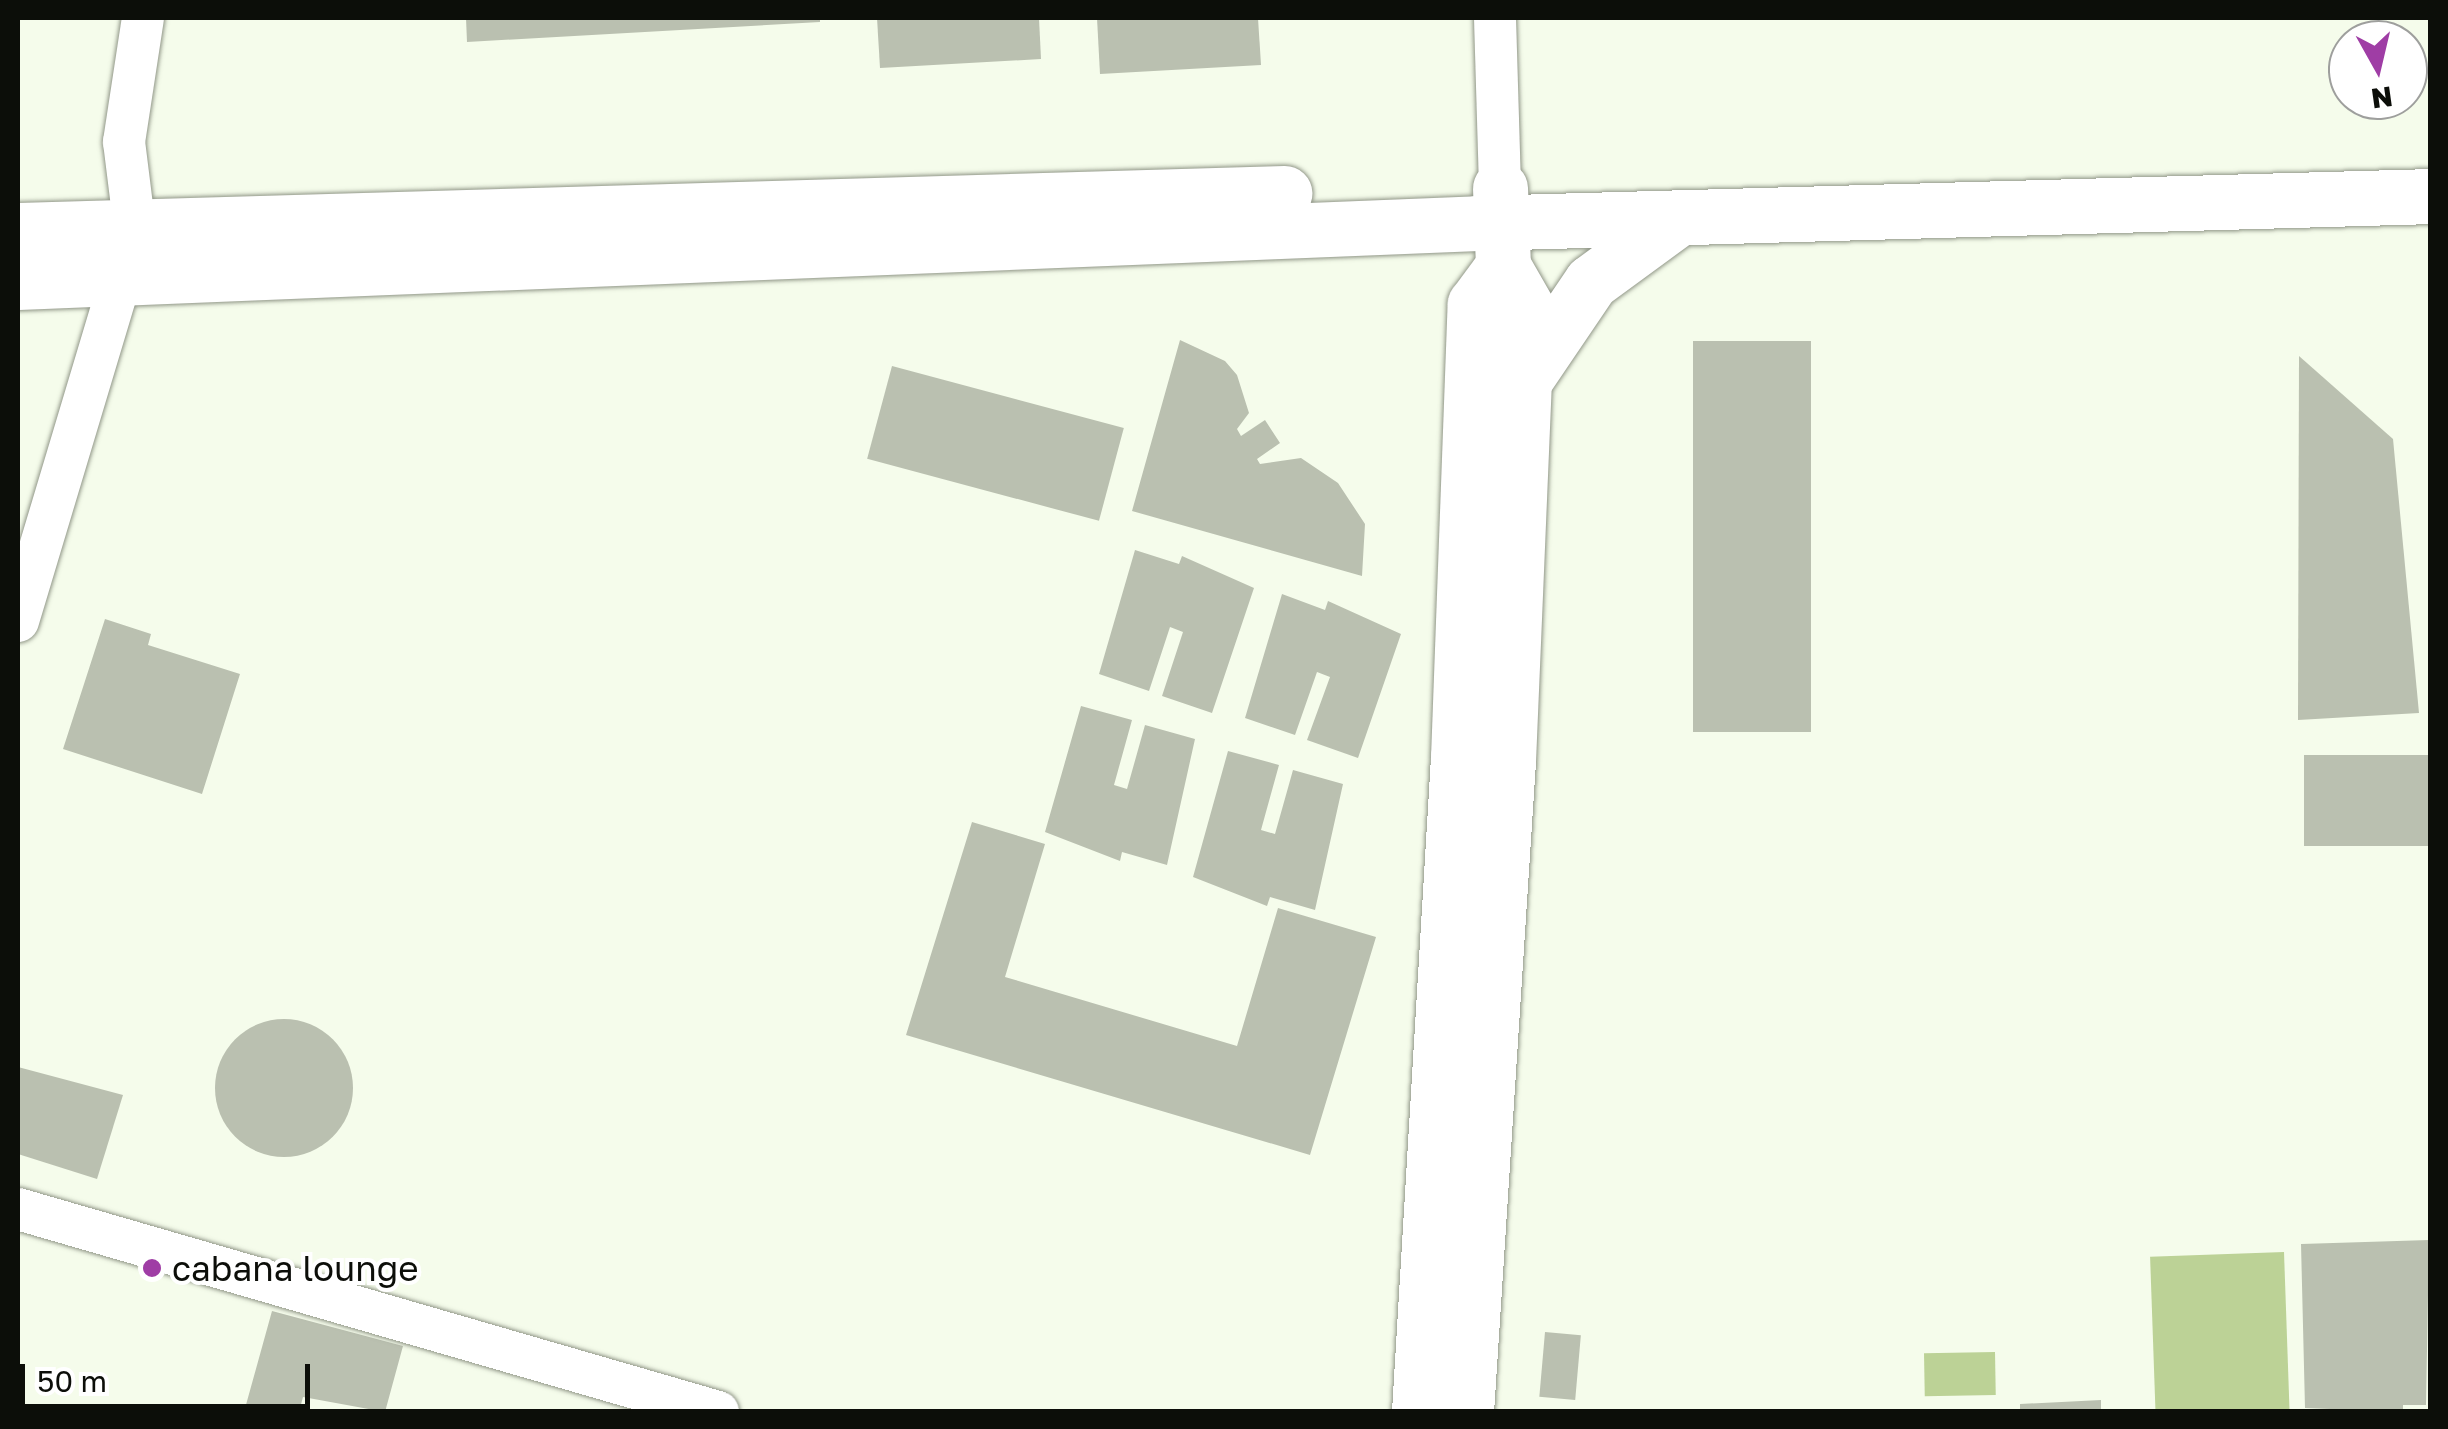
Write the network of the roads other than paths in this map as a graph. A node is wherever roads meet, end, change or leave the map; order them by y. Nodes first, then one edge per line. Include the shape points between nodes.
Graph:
1 (142, 18) edge
2 (1495, 18) edge
3 (2430, 160) edge
4 (2430, 196) edge
5 (1677, 219) junction
6 (1501, 226) junction
7 (18, 230) edge
8 (135, 230) junction
9 (115, 280) junction
10 (18, 282) edge
11 (1524, 382) junction
12 (18, 621) edge
13 (18, 1209) edge
14 (718, 1412) edge
15 (1419, 1412) edge
16 (1466, 1412) edge

1 - 8 street via 124,142
2 - 6 street
3 - 6 main road
4 - 5 main road
5 - 6 main road
5 - 11 main road via 1591,282
6 - 8 main road
6 - 9 main road
6 - 11 main road via 1527,308
6 - 15 main road via 1475,304 1457,778
7 - 8 main road
8 - 9 street
9 - 10 main road
9 - 12 street
11 - 16 main road via 1508,761
13 - 14 street

